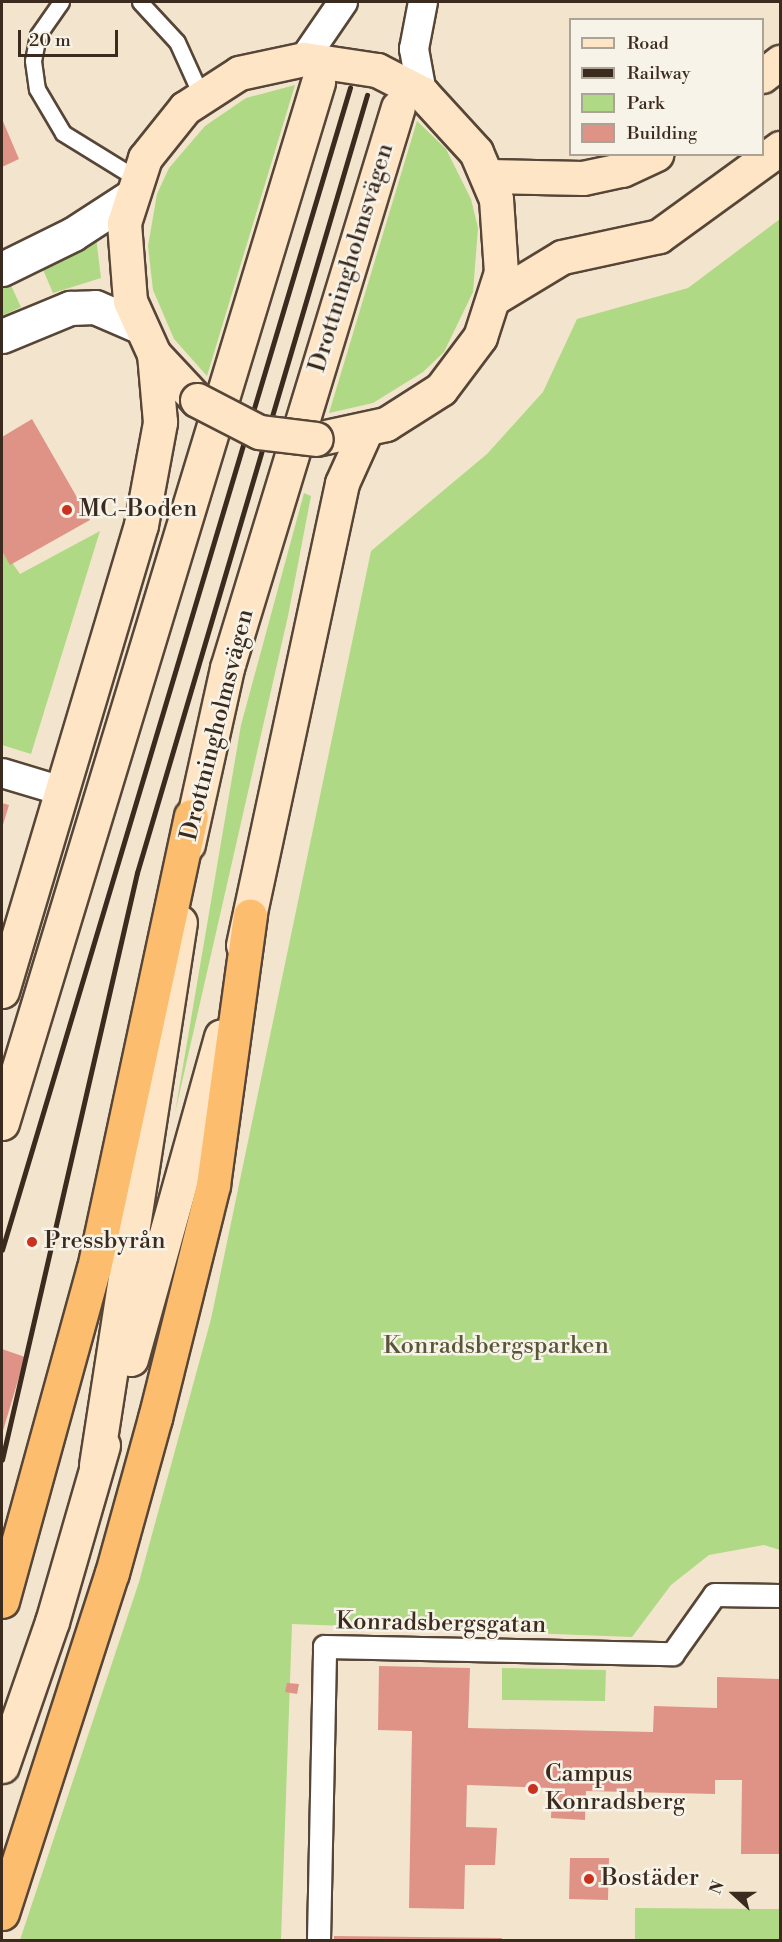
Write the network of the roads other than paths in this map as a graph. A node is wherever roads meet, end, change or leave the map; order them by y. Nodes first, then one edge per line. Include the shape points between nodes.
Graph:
1 (61, 2) edge
2 (140, 2) edge
3 (343, 2) edge
4 (423, 2) edge
5 (780, 62) edge
6 (311, 71) junction
7 (764, 74) edge
8 (201, 95) junction
9 (410, 100) junction
10 (653, 156) edge
11 (774, 157) edge
12 (488, 176) junction
13 (133, 187) junction
14 (2, 269) edge
15 (496, 297) junction
16 (2, 336) edge
17 (146, 340) junction
18 (365, 432) junction
19 (2, 773) edge
20 (62, 791) junction
21 (191, 816) junction
22 (250, 916) junction
23 (2, 991) edge
24 (2, 1124) edge
25 (96, 1466) junction
26 (780, 1596) edge
27 (2, 1601) edge
28 (2, 1766) edge
29 (2, 1913) edge
30 (319, 1941) edge

1 - 13 lane via 38,35 33,61 37,89 63,133
2 - 8 lane via 177,42
3 - 6 street
4 - 9 street, Drottningholmsvägen
5 - 7 main road
6 - 8 main road via 239,73
6 - 9 main road via 361,65
6 - 24 main road
8 - 13 main road via 169,123
9 - 12 main road via 460,130
9 - 21 main road, Drottningholmsvägen via 227,668
10 - 12 main road via 622,170 583,178
11 - 15 main road via 659,236 562,258
12 - 15 main road via 502,248
13 - 14 street via 73,234
13 - 17 main road via 122,249
15 - 18 main road via 470,356 441,389 405,415
16 - 17 street via 70,308 95,307
17 - 18 main road, bridge via 197,400 260,432 315,439
17 - 20 main road via 160,400 157,460
18 - 22 main road, Drottningholmsvägen via 342,483
19 - 20 street
20 - 23 main road
21 - 25 main road, Drottningholmsvägen via 176,966
21 - 27 highway via 94,1269
22 - 25 main road, Drottningholmsvägen via 155,1288
22 - 29 highway via 213,1185 158,1407 112,1573
25 - 28 main road, Drottningholmsvägen via 52,1622
26 - 30 street, Konradsbergsgatan via 715,1595 674,1654 325,1647

